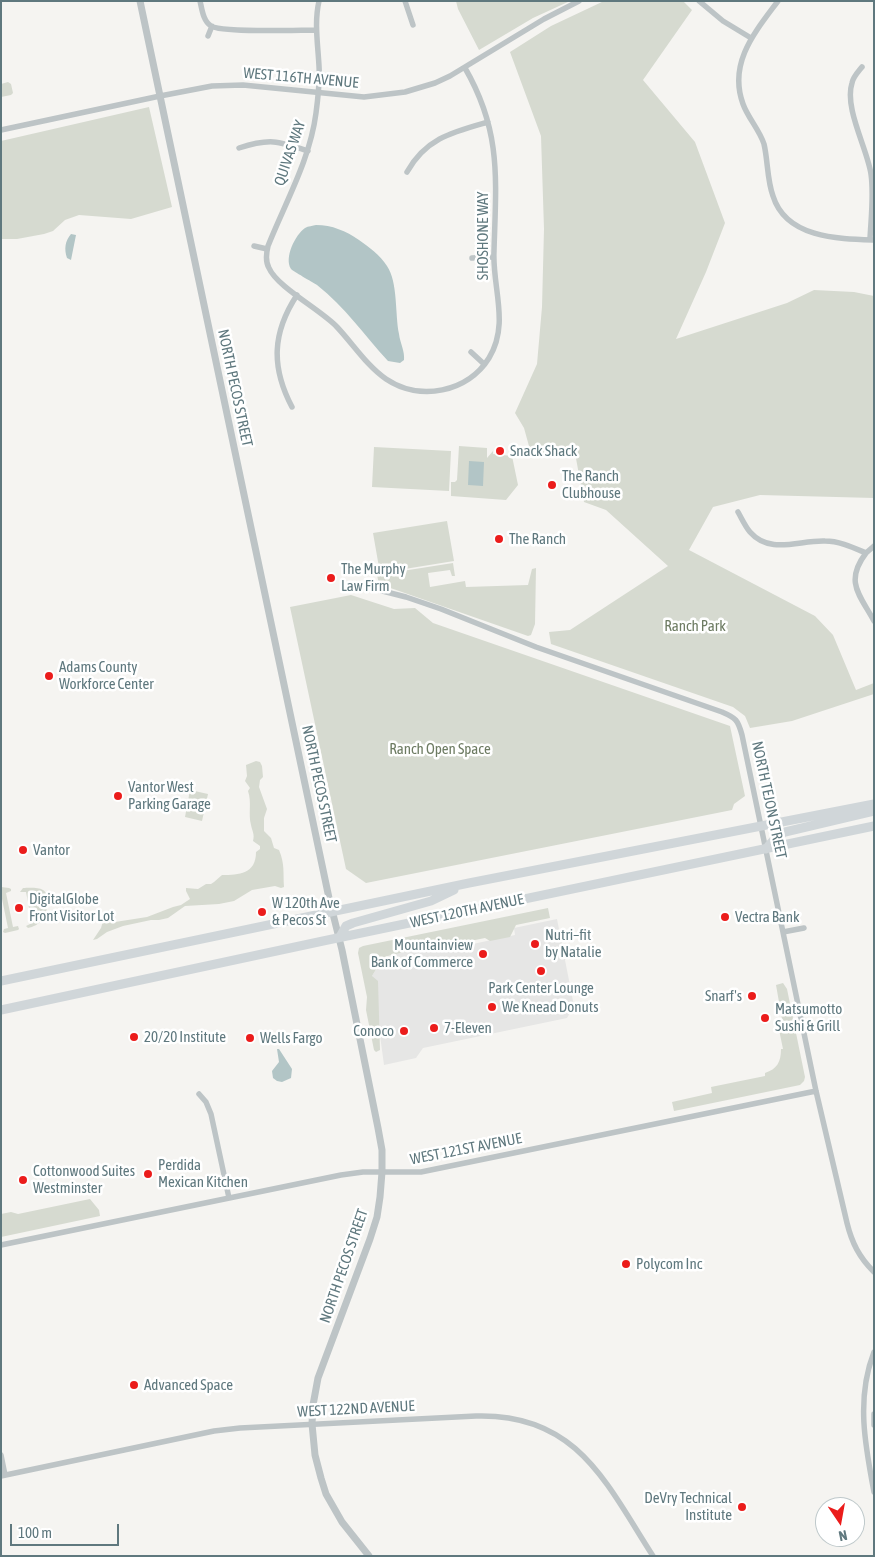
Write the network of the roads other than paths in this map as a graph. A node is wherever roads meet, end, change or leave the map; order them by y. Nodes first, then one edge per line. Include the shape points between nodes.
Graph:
1 (140, 1) edge
2 (200, 1) edge
3 (319, 1) edge
4 (405, 1) edge
5 (579, 1) edge
6 (699, 1) edge
7 (778, 1) edge
8 (413, 25) dead end
9 (212, 26) junction
10 (316, 30) junction
11 (208, 36) dead end
12 (751, 38) junction
13 (862, 67) dead end
14 (465, 68) junction
15 (318, 92) junction
16 (160, 96) junction
17 (488, 122) junction
18 (1, 130) edge
19 (240, 148) dead end
20 (308, 151) junction
21 (407, 172) dead end
22 (872, 240) edge
23 (254, 246) dead end
24 (267, 249) junction
25 (493, 257) junction
26 (472, 258) dead end
27 (297, 295) junction
28 (471, 352) dead end
29 (484, 364) junction
30 (292, 407) dead end
31 (738, 512) dead end
32 (874, 546) edge
33 (866, 553) junction
34 (359, 585) dead end
35 (874, 621) edge
36 (874, 804) edge
37 (874, 812) edge
38 (761, 826) junction
39 (874, 826) edge
40 (766, 849) junction
41 (469, 883) junction
42 (332, 911) junction
43 (804, 928) dead end
44 (783, 932) junction
45 (340, 937) junction
46 (1, 981) edge
47 (1, 1010) edge
48 (816, 1090) junction
49 (199, 1094) dead end
50 (382, 1172) junction
51 (230, 1198) junction
52 (1, 1245) edge
53 (874, 1272) edge
54 (874, 1352) edge
55 (874, 1414) edge
56 (312, 1424) junction
57 (874, 1425) edge
58 (1, 1455) edge
59 (3, 1475) edge
60 (874, 1492) edge
61 (369, 1556) edge
62 (653, 1556) edge

1 - 16 street, NORTH PECOS STREET
2 - 9 street via 204,17
3 - 10 street, QUIVAS WAY
4 - 8 street
5 - 14 street, WEST 116TH AVENUE
6 - 12 street
7 - 12 street
9 - 10 street via 230,30
9 - 11 street
10 - 15 street, QUIVAS WAY via 320,69
12 - 22 street via 740,67 740,92 743,105 763,142 776,204 790,220 808,231 836,238
13 - 22 street via 852,82 851,91 854,117 871,174
14 - 15 street, WEST 116TH AVENUE via 419,89 390,95 364,97
14 - 17 street, SHOSHONE WAY
15 - 16 street, WEST 116TH AVENUE via 233,84
15 - 20 street, QUIVAS WAY
16 - 18 street, WEST 116TH AVENUE
16 - 42 street, NORTH PECOS STREET
17 - 21 street via 434,141 417,156
17 - 25 street, SHOSHONE WAY via 495,159
19 - 20 street via 272,141
20 - 24 street, QUIVAS WAY
23 - 24 street
24 - 27 street via 266,258 272,274
25 - 26 street
25 - 29 street, SHOSHONE WAY via 500,330
27 - 29 street, SHOSHONE WAY via 336,326 367,361 397,385 417,390 451,388 469,379
27 - 30 street via 280,328 276,357 279,377
28 - 29 street
31 - 33 street via 752,534 764,542 782,546 831,541
32 - 33 street
33 - 35 street via 856,572 856,587
34 - 38 street, NORTH TEJON STREET via 441,609 536,647 733,717 739,723
36 - 38 main road, WEST 120TH AVENUE
37 - 40 main road via 785,832
38 - 40 street, NORTH TEJON STREET
38 - 41 main road, WEST 120TH AVENUE
39 - 40 main road, WEST 120TH AVENUE
40 - 44 street, NORTH TEJON STREET
40 - 45 main road, WEST 120TH AVENUE
41 - 42 main road, WEST 120TH AVENUE
41 - 45 main road via 432,901 353,923 346,926
42 - 45 street, NORTH PECOS STREET
42 - 46 main road, WEST 120TH AVENUE
43 - 44 street
44 - 48 street, NORTH TEJON STREET
45 - 47 main road, WEST 120TH AVENUE
45 - 50 street, NORTH PECOS STREET via 382,1150
48 - 50 street, WEST 121ST AVENUE via 421,1172
48 - 53 street, NORTH TEJON STREET via 852,1240 858,1255
49 - 51 street via 211,1114
50 - 51 street, WEST 121ST AVENUE via 355,1172
50 - 56 street, NORTH PECOS STREET via 377,1217 318,1378
51 - 52 street, WEST 121ST AVENUE
54 - 60 street via 866,1377 863,1422
55 - 57 street
56 - 59 street, WEST 122ND AVENUE via 214,1431
56 - 61 street, NORTH PECOS STREET via 315,1455 326,1494 342,1522
56 - 62 street, WEST 122ND AVENUE via 480,1416 507,1417 533,1424 564,1439 591,1463
58 - 59 street

